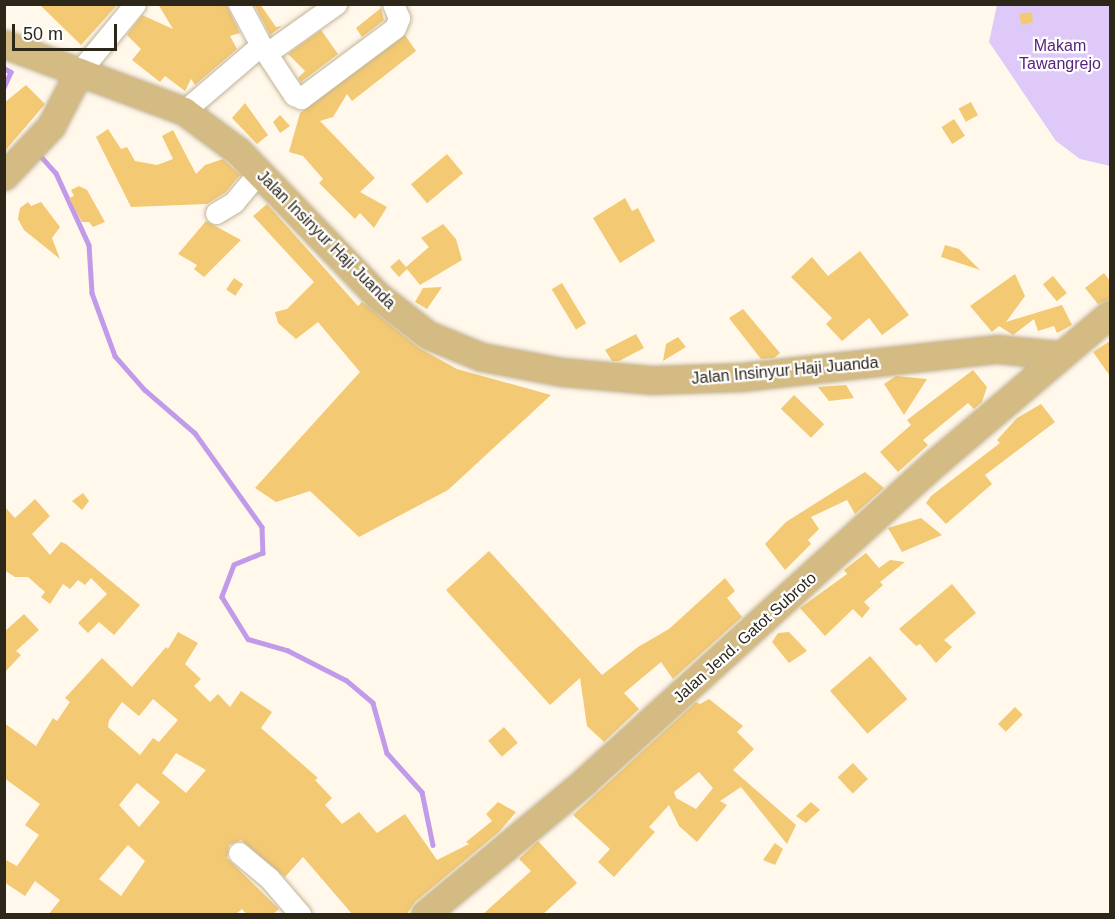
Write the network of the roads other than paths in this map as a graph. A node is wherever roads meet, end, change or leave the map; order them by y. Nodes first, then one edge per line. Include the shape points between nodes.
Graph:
1 (135, 4) edge
2 (239, 4) edge
3 (336, 4) edge
4 (393, 4) edge
5 (4, 44) edge
6 (264, 49) junction
7 (79, 72) junction
8 (184, 111) junction
9 (259, 172) junction
10 (4, 176) edge
11 (216, 213) dead end
12 (1110, 314) edge
13 (1059, 355) junction
14 (239, 853) dead end
15 (300, 915) edge
16 (424, 915) edge

1 - 7 street
2 - 6 street
3 - 6 street
4 - 6 street via 399,18 395,28 301,98 295,96
5 - 7 main road, Jalan Insinyur Haji Juanda
6 - 8 street
7 - 8 main road, Jalan Insinyur Haji Juanda
7 - 10 main road via 61,111
8 - 9 main road, Jalan Insinyur Haji Juanda
9 - 11 street via 234,202
9 - 13 main road, Jalan Insinyur Haji Juanda via 317,236 407,320 442,343 491,359 586,375 663,380 742,377 997,350
12 - 13 main road, Jalan Jend. Gatot Subroto
13 - 16 main road, Jalan Jend. Gatot Subroto via 936,462 692,687
14 - 15 street via 269,878

